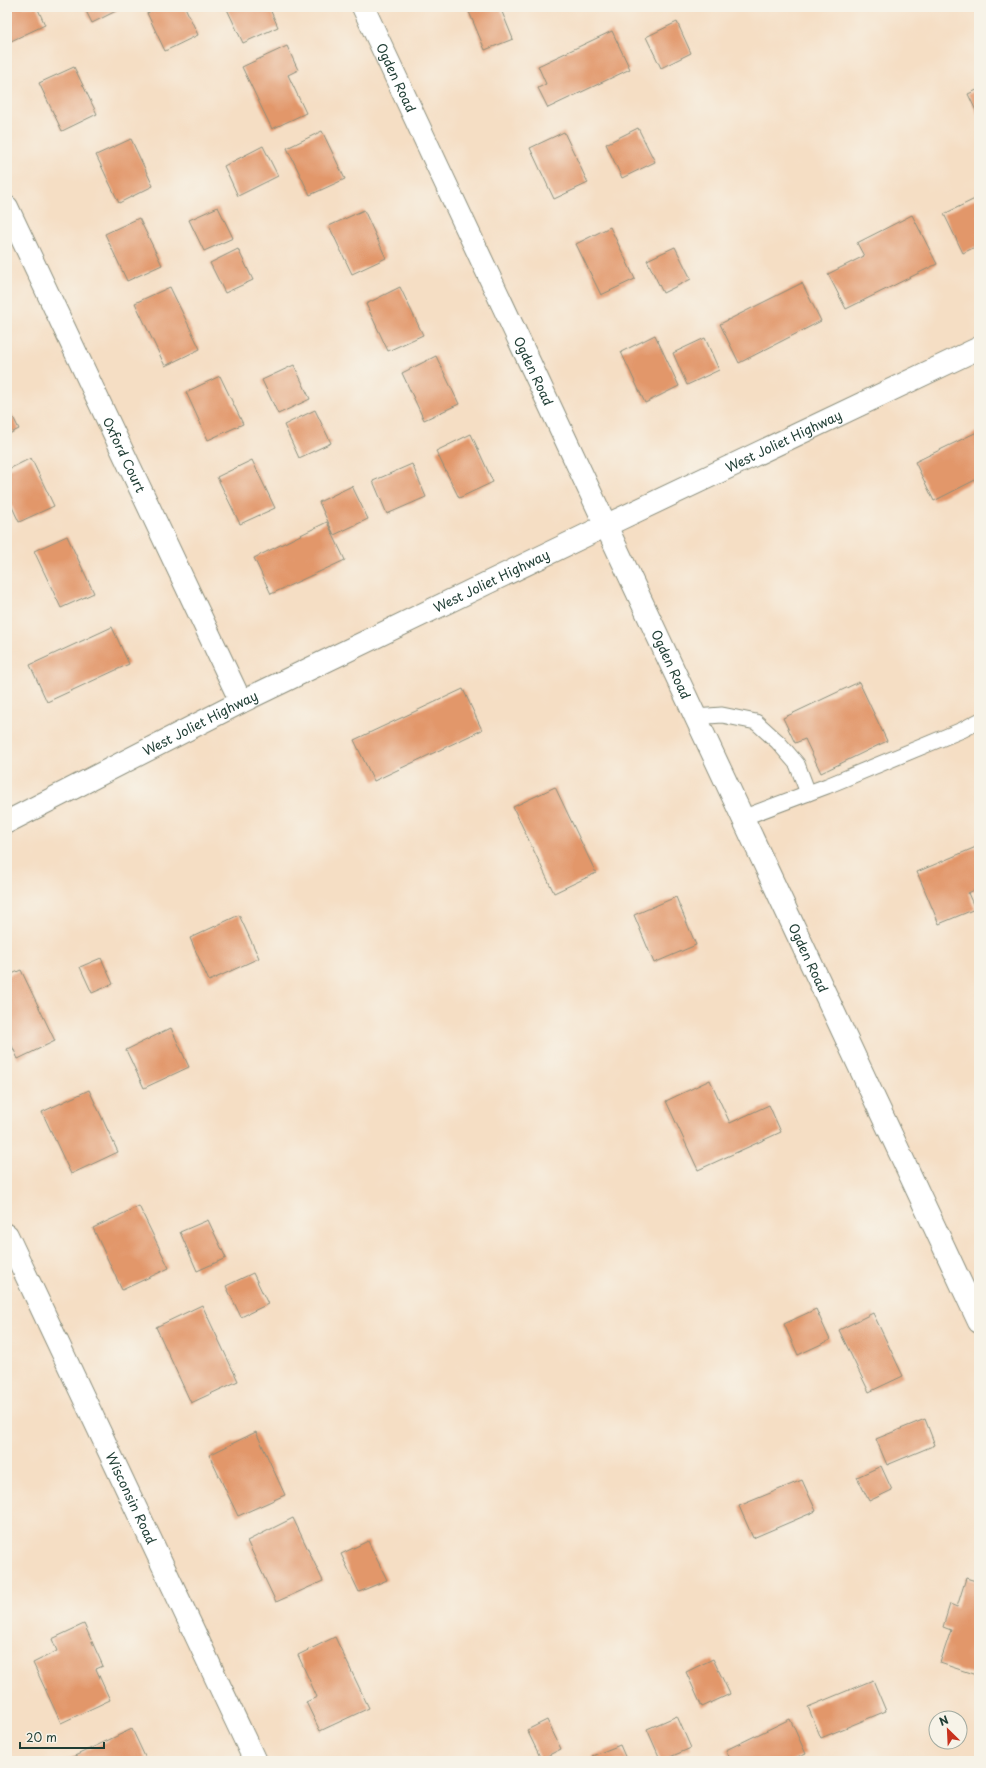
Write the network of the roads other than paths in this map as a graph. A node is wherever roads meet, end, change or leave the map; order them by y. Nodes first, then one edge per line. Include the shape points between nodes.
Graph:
1 (363, 7) edge
2 (7, 207) edge
3 (979, 348) edge
4 (605, 526) junction
5 (242, 702) junction
6 (695, 717) junction
7 (979, 721) edge
8 (808, 793) junction
9 (742, 818) junction
10 (7, 822) edge
11 (7, 1234) edge
12 (979, 1322) edge
13 (255, 1761) edge

1 - 4 street, Ogden Road
2 - 5 street, Oxford Court
3 - 4 street, West Joliet Highway
4 - 5 street, West Joliet Highway
4 - 6 street, Ogden Road
5 - 10 street, West Joliet Highway
6 - 8 lane via 722,715 756,722 797,764
6 - 9 street, Ogden Road
7 - 8 lane
8 - 9 lane
9 - 12 street, Ogden Road
11 - 13 street, Wisconsin Road

